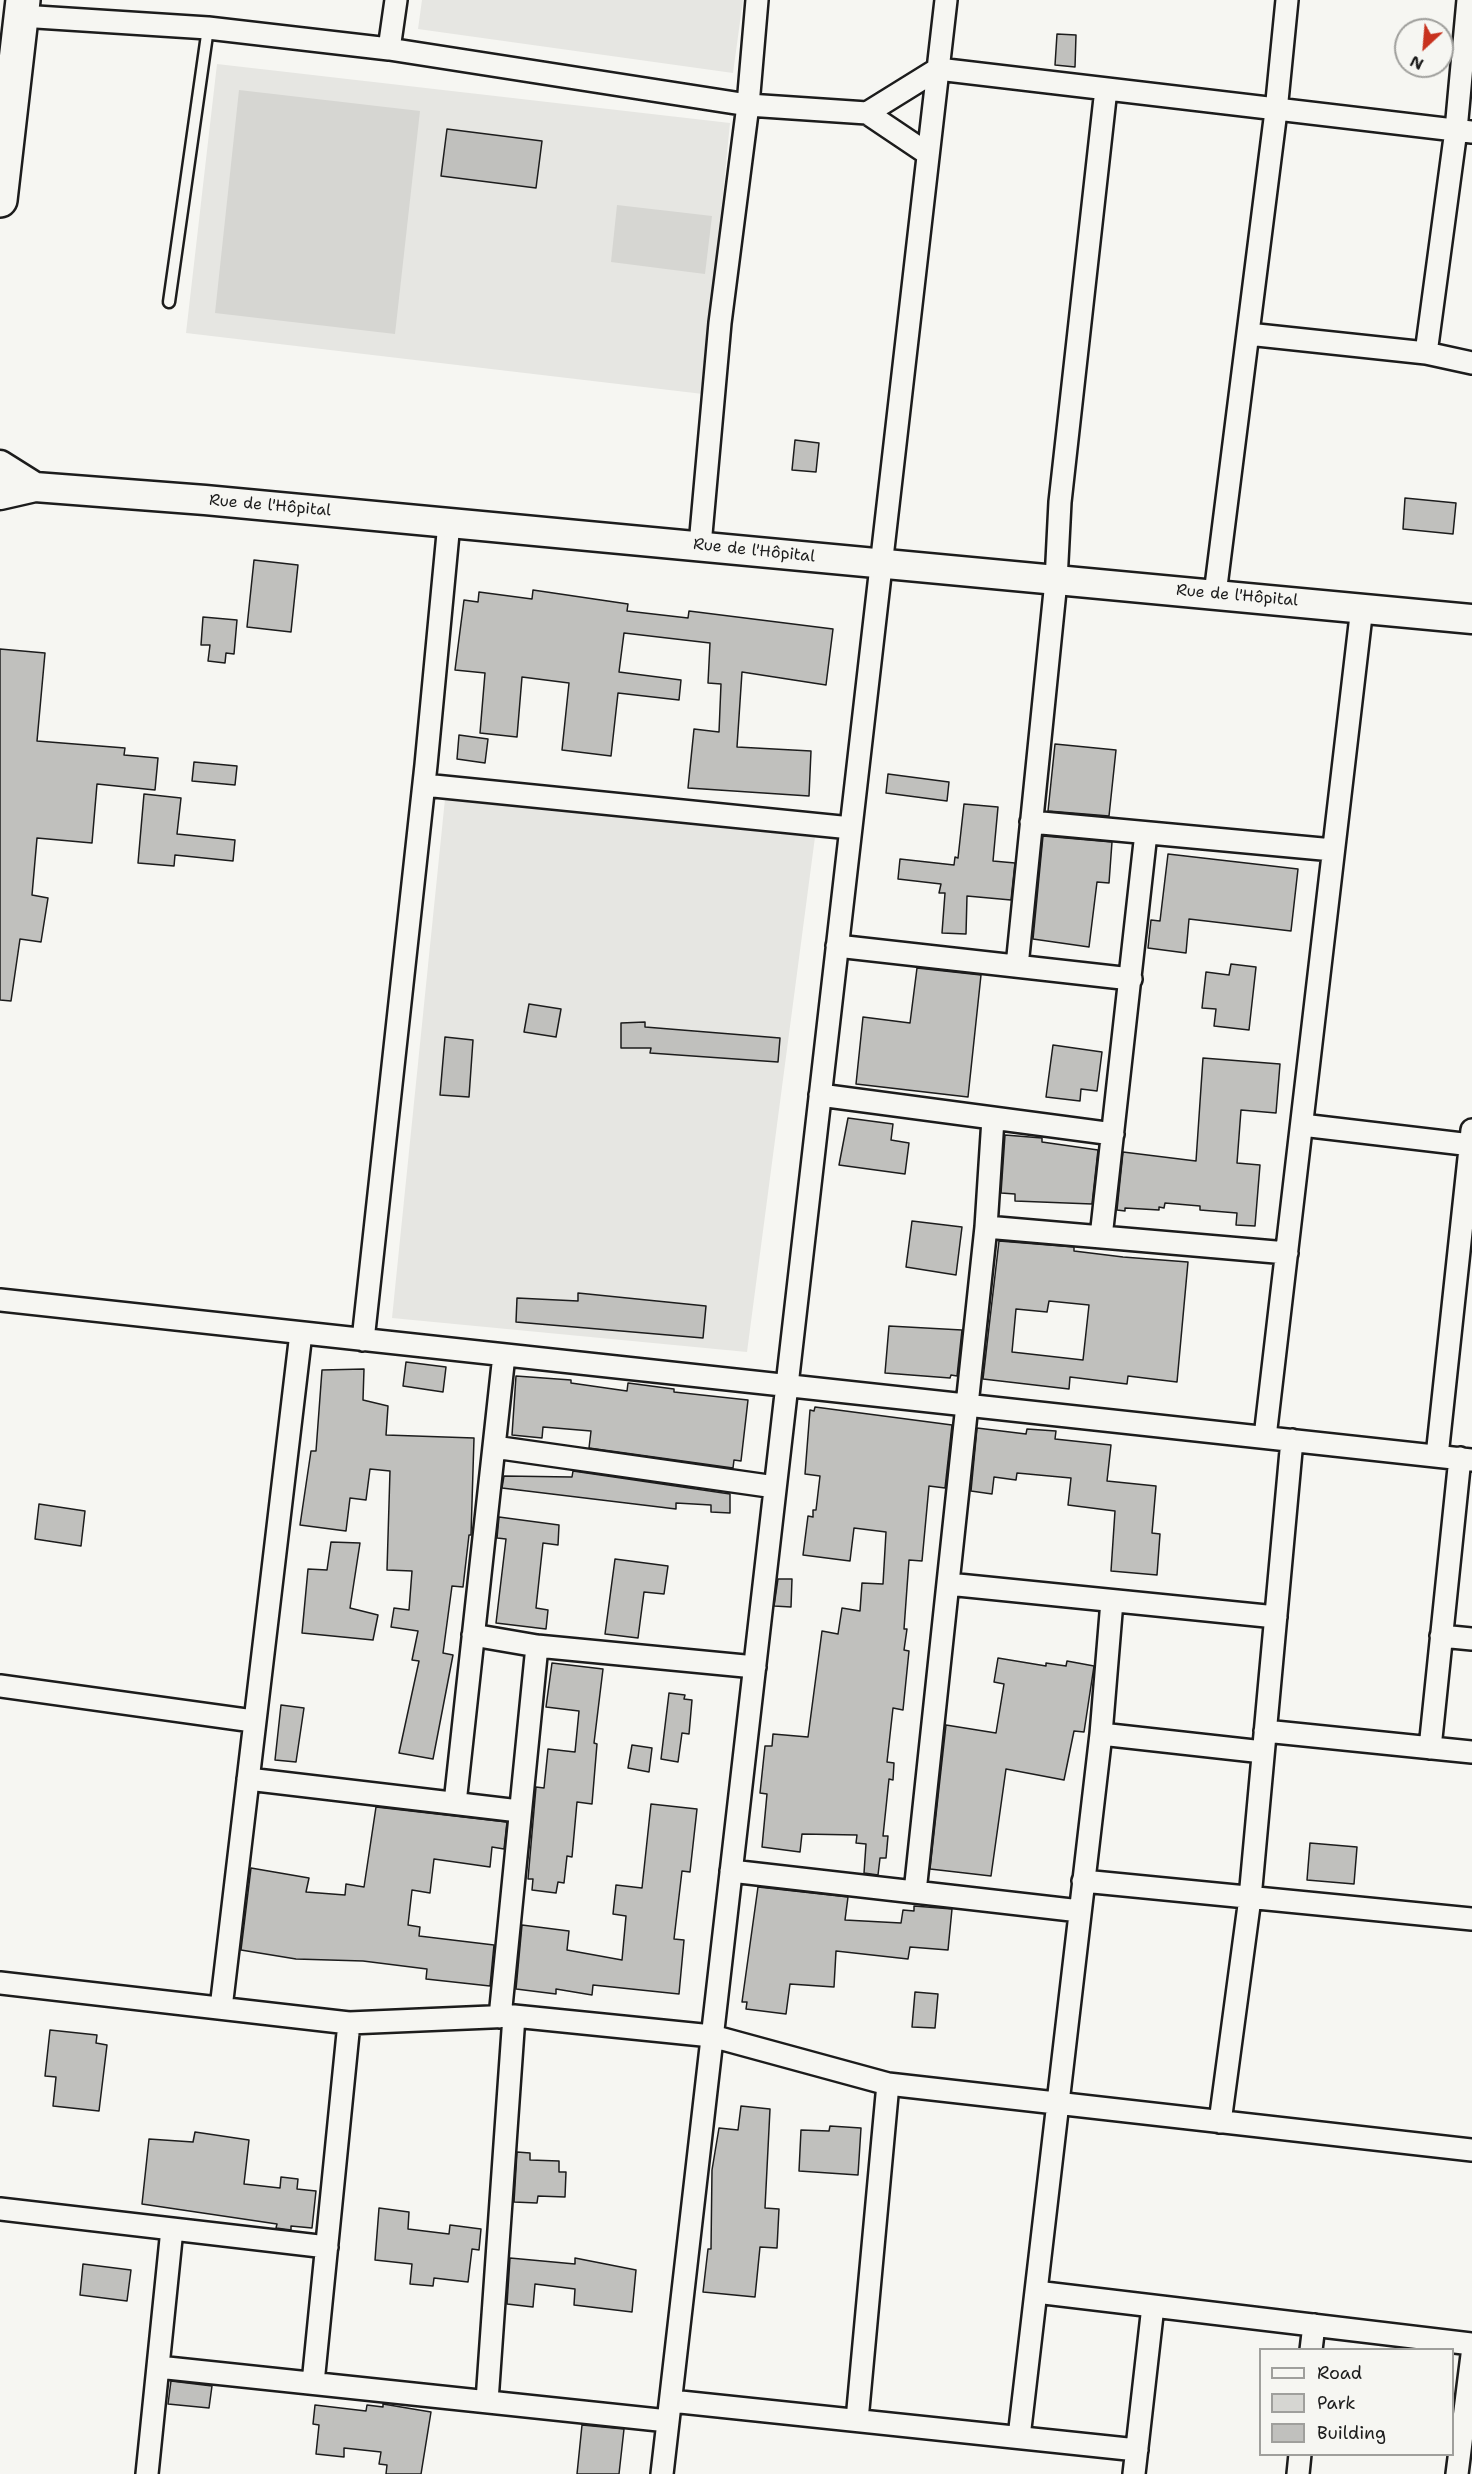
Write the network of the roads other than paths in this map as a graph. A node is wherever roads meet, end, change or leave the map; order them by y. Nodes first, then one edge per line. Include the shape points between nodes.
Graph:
1 (396, 0) edge
2 (757, 0) edge
3 (946, 0) edge
4 (1287, 0) edge
5 (1468, 0) edge
6 (22, 8) edge
7 (208, 28) junction
8 (389, 49) junction
9 (938, 69) junction
10 (1107, 89) junction
11 (748, 105) junction
12 (1276, 111) junction
13 (867, 113) junction
14 (1464, 131) edge
15 (928, 153) junction
16 (0, 200) edge
17 (169, 302) dead end
18 (1248, 334) junction
19 (1426, 353) junction
20 (1472, 363) edge
21 (0, 465) edge
22 (35, 486) junction
23 (0, 495) edge
24 (449, 523) junction
25 (700, 545) junction
26 (881, 564) junction
27 (1056, 581) junction
28 (1215, 594) junction
29 (1362, 606) junction
30 (1472, 619) edge
31 (424, 785) junction
32 (1031, 822) junction
33 (851, 828) junction
34 (1146, 833) junction
35 (1333, 850) junction
36 (837, 946) junction
37 (1017, 966) junction
38 (1131, 979) junction
39 (820, 1095) junction
40 (993, 1119) junction
41 (1302, 1125) junction
42 (1113, 1134) junction
43 (1471, 1140) edge
44 (986, 1227) junction
45 (1101, 1237) junction
46 (1287, 1253) junction
47 (0, 1300) edge
48 (301, 1333) junction
49 (363, 1340) junction
50 (504, 1355) junction
51 (787, 1386) junction
52 (967, 1405) junction
53 (1265, 1437) junction
54 (1292, 1440) junction
55 (494, 1446) junction
56 (1437, 1456) junction
57 (1466, 1459) edge
58 (776, 1486) junction
59 (948, 1584) junction
60 (1112, 1601) junction
61 (1276, 1617) junction
62 (473, 1635) junction
63 (1441, 1636) junction
64 (1472, 1639) edge
65 (537, 1646) junction
66 (755, 1667) junction
67 (0, 1686) edge
68 (253, 1721) junction
69 (1265, 1731) junction
70 (1101, 1734) junction
71 (1430, 1748) junction
72 (1263, 1752) junction
73 (1472, 1752) edge
74 (248, 1779) junction
75 (455, 1803) junction
76 (519, 1812) junction
77 (731, 1871) junction
78 (1083, 1881) junction
79 (915, 1892) junction
80 (1250, 1898) junction
81 (1080, 1911) junction
82 (1472, 1919) edge
83 (0, 1983) edge
84 (221, 2008) junction
85 (507, 2017) junction
86 (349, 2023) junction
87 (712, 2036) junction
88 (888, 2084) junction
89 (1058, 2103) junction
90 (1220, 2122) junction
91 (1472, 2150) edge
92 (0, 2209) edge
93 (172, 2229) junction
94 (327, 2247) junction
95 (1036, 2292) junction
96 (1153, 2306) junction
97 (1314, 2325) junction
98 (1472, 2344) edge
99 (1311, 2348) edge
100 (1472, 2355) edge
101 (158, 2367) junction
102 (313, 2383) junction
103 (487, 2401) junction
104 (670, 2411) junction
105 (857, 2420) junction
106 (1019, 2438) junction
107 (1137, 2450) junction
108 (1300, 2456) edge
109 (1463, 2468) edge
110 (147, 2474) edge
111 (662, 2474) edge
112 (1134, 2474) edge
113 (1298, 2474) edge

1 - 8 street
2 - 11 street
3 - 9 street
4 - 12 street
5 - 14 street
6 - 7 street
6 - 16 highway
7 - 8 street
7 - 17 lane
8 - 11 street
9 - 10 street
9 - 13 street
9 - 15 street
10 - 12 street
10 - 27 street via 1060,502
11 - 13 street
11 - 25 street via 720,323
12 - 14 street
12 - 18 street
13 - 15 street
14 - 19 street
15 - 26 street
18 - 19 street
18 - 28 street
19 - 20 street
21 - 22 main road
22 - 23 main road
22 - 24 main road, Rue de l'Hôpital
24 - 25 main road, Rue de l'Hôpital
24 - 31 street
25 - 26 main road, Rue de l'Hôpital
26 - 27 main road, Rue de l'Hôpital
26 - 33 street
27 - 28 main road, Rue de l'Hôpital
27 - 32 street
28 - 29 main road, Rue de l'Hôpital
29 - 30 main road, Rue de l'Hôpital
29 - 35 street
31 - 33 street
31 - 49 street
32 - 34 street
32 - 37 street
33 - 36 street
34 - 35 street
34 - 38 street
35 - 41 street
36 - 37 street
36 - 39 street
37 - 38 street
38 - 42 street
39 - 40 street
39 - 51 street
40 - 42 street
40 - 44 street
41 - 43 street
41 - 46 street
42 - 45 street
43 - 56 street
44 - 45 street
44 - 52 street
45 - 46 street
46 - 53 street
47 - 48 street
48 - 49 street
48 - 68 street
49 - 50 street
50 - 51 street
50 - 55 street
51 - 52 street
51 - 58 street
52 - 53 street
52 - 59 street
53 - 54 street
54 - 56 street
54 - 61 street
55 - 58 street
55 - 62 street
56 - 57 street
57 - 63 street
58 - 66 street
59 - 60 street
59 - 79 street
60 - 61 street
60 - 70 street
61 - 69 street
62 - 65 street
62 - 75 street
63 - 64 street
63 - 71 street
65 - 66 street
65 - 76 street
66 - 77 street
67 - 68 street
68 - 74 street
69 - 71 street
69 - 72 street
70 - 72 street
70 - 78 street
71 - 73 street
72 - 80 street
74 - 75 street
74 - 84 street
75 - 76 street
76 - 85 street
77 - 79 street
77 - 87 street
78 - 80 street
78 - 81 street
79 - 81 street
80 - 82 street
80 - 90 street
81 - 89 street
83 - 84 street
84 - 86 street
85 - 86 street
85 - 87 street
85 - 103 street
86 - 94 street
87 - 88 street
87 - 104 street
88 - 89 street
88 - 105 street
89 - 90 street
89 - 95 street
90 - 91 street
92 - 93 street
93 - 94 street
93 - 101 street
94 - 102 street
95 - 96 street
95 - 106 street
96 - 97 street
96 - 107 street
97 - 98 street
97 - 99 street
100 - 109 street
101 - 102 street
101 - 110 street
102 - 103 street
103 - 104 street
104 - 105 street
104 - 111 street
105 - 106 street
106 - 107 street
107 - 112 street
108 - 113 street

